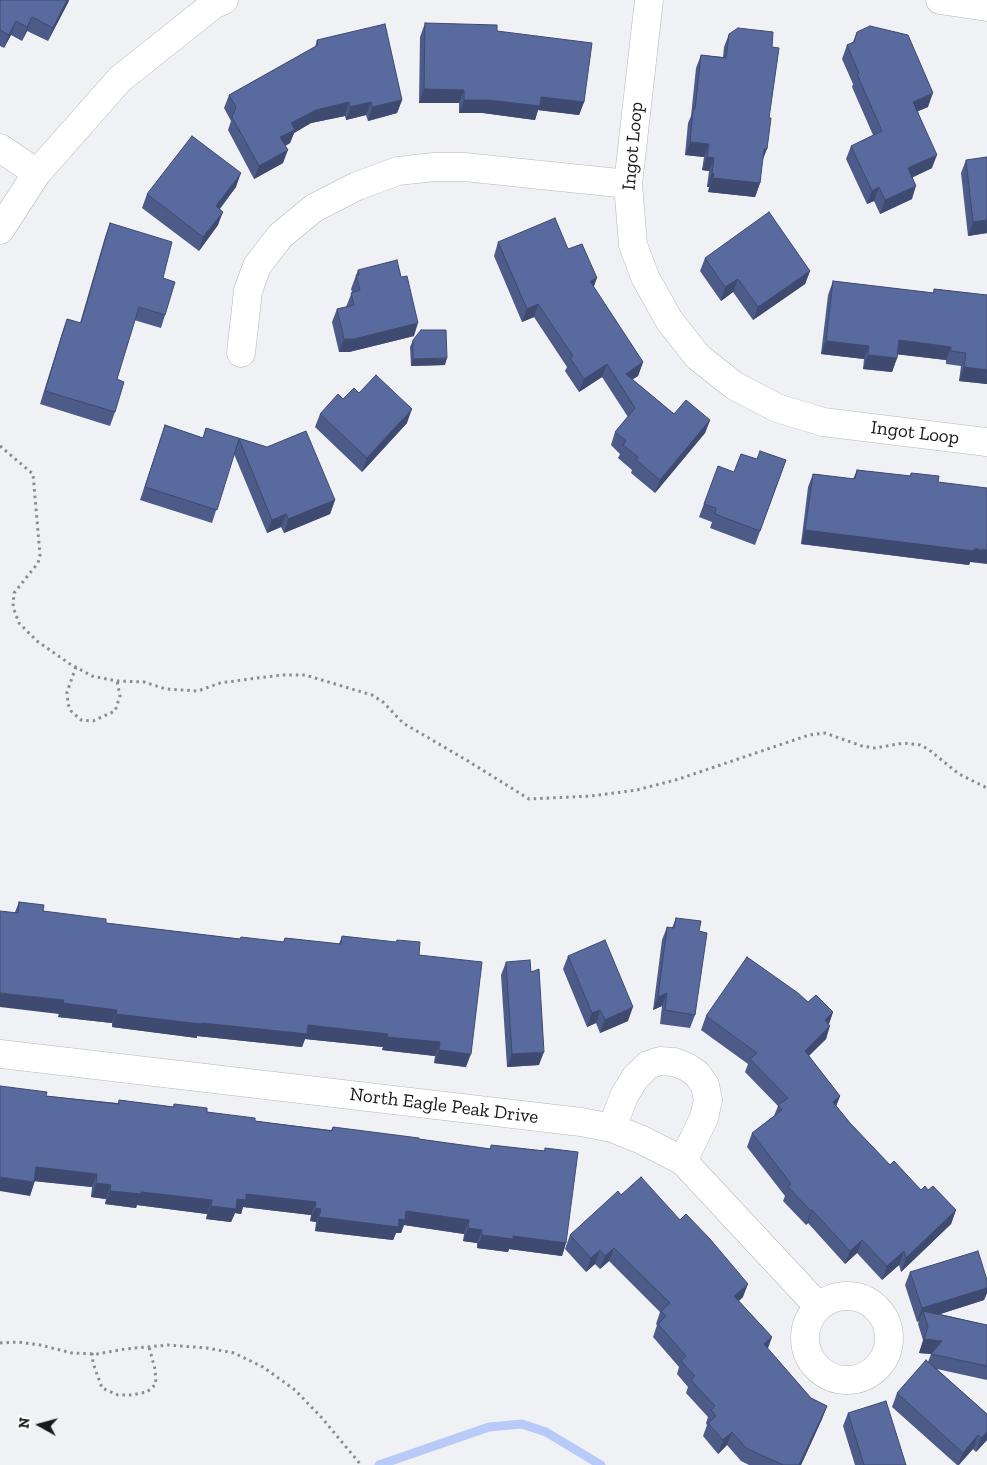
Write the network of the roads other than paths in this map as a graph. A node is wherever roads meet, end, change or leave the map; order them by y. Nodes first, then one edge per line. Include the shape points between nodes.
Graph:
1 (224, 0) edge
2 (649, 0) edge
3 (940, 0) edge
4 (987, 7) edge
5 (0, 148) edge
6 (37, 173) junction
7 (628, 184) junction
8 (0, 230) edge
9 (241, 353) dead end
10 (987, 442) edge
11 (0, 1054) edge
12 (612, 1128) junction
13 (683, 1161) junction
14 (818, 1306) dead end

1 - 6 street via 120,79
2 - 7 street, Ingot Loop
3 - 4 street
5 - 6 street
6 - 8 street
7 - 9 street via 464,167 434,167 398,171 357,186 314,208 280,236 257,266 248,292
7 - 10 street, Ingot Loop via 633,245 645,277 669,320 698,357 735,386 778,408 823,422
11 - 12 street, North Eagle Peak Drive
12 - 13 street, North Eagle Peak Drive
12 - 13 street via 624,1096 648,1065 660,1061 687,1067 705,1085 708,1100 704,1118
13 - 14 street, North Eagle Peak Drive

